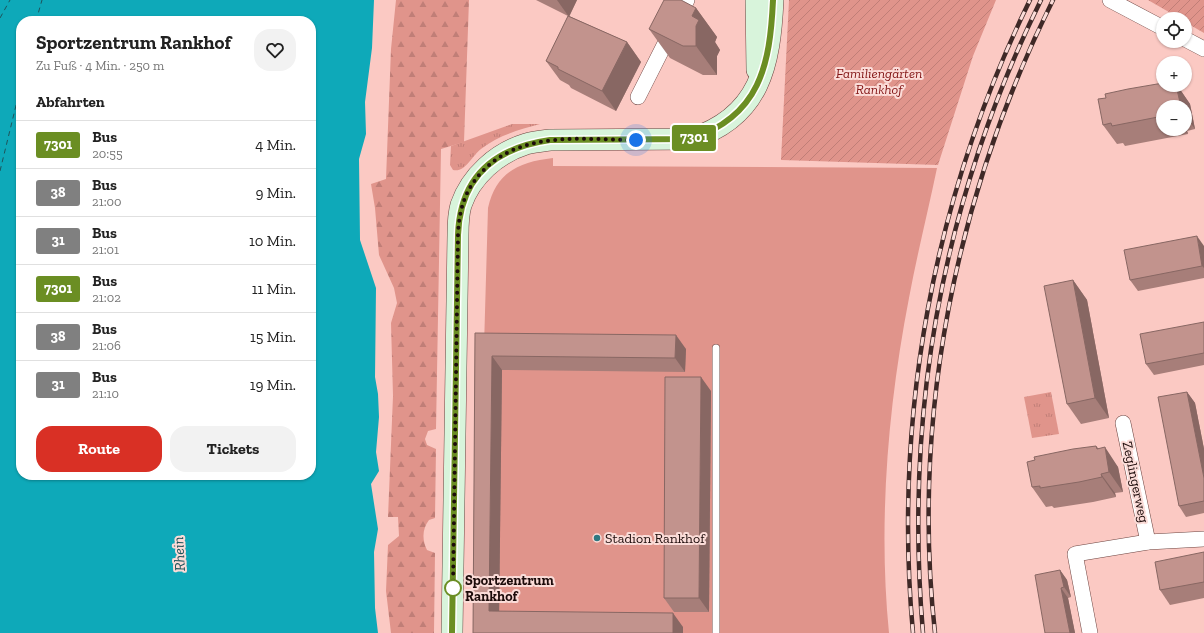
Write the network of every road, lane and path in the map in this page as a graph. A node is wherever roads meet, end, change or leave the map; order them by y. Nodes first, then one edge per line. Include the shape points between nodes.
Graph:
1 (687, 0) edge
2 (756, 0) edge
3 (773, 0) edge
4 (1116, 2) edge
5 (1156, 24) edge
6 (1192, 43) edge
7 (1204, 49) edge
8 (758, 82) junction
9 (638, 97) dead end
10 (716, 348) dead end
11 (1124, 423) dead end
12 (1204, 539) edge
13 (1148, 542) junction
14 (452, 633) edge
15 (716, 633) edge
16 (1090, 633) edge

1 - 9 street
2 - 8 main road
3 - 8 main road via 771,37
4 - 5 street
6 - 7 street
8 - 14 main road via 740,112 708,134 691,139 550,140 527,144 496,158 474,180 465,196 461,206 458,235
10 - 15 lane
11 - 13 street, Zeglingerweg
12 - 13 street
13 - 16 street via 1075,554

